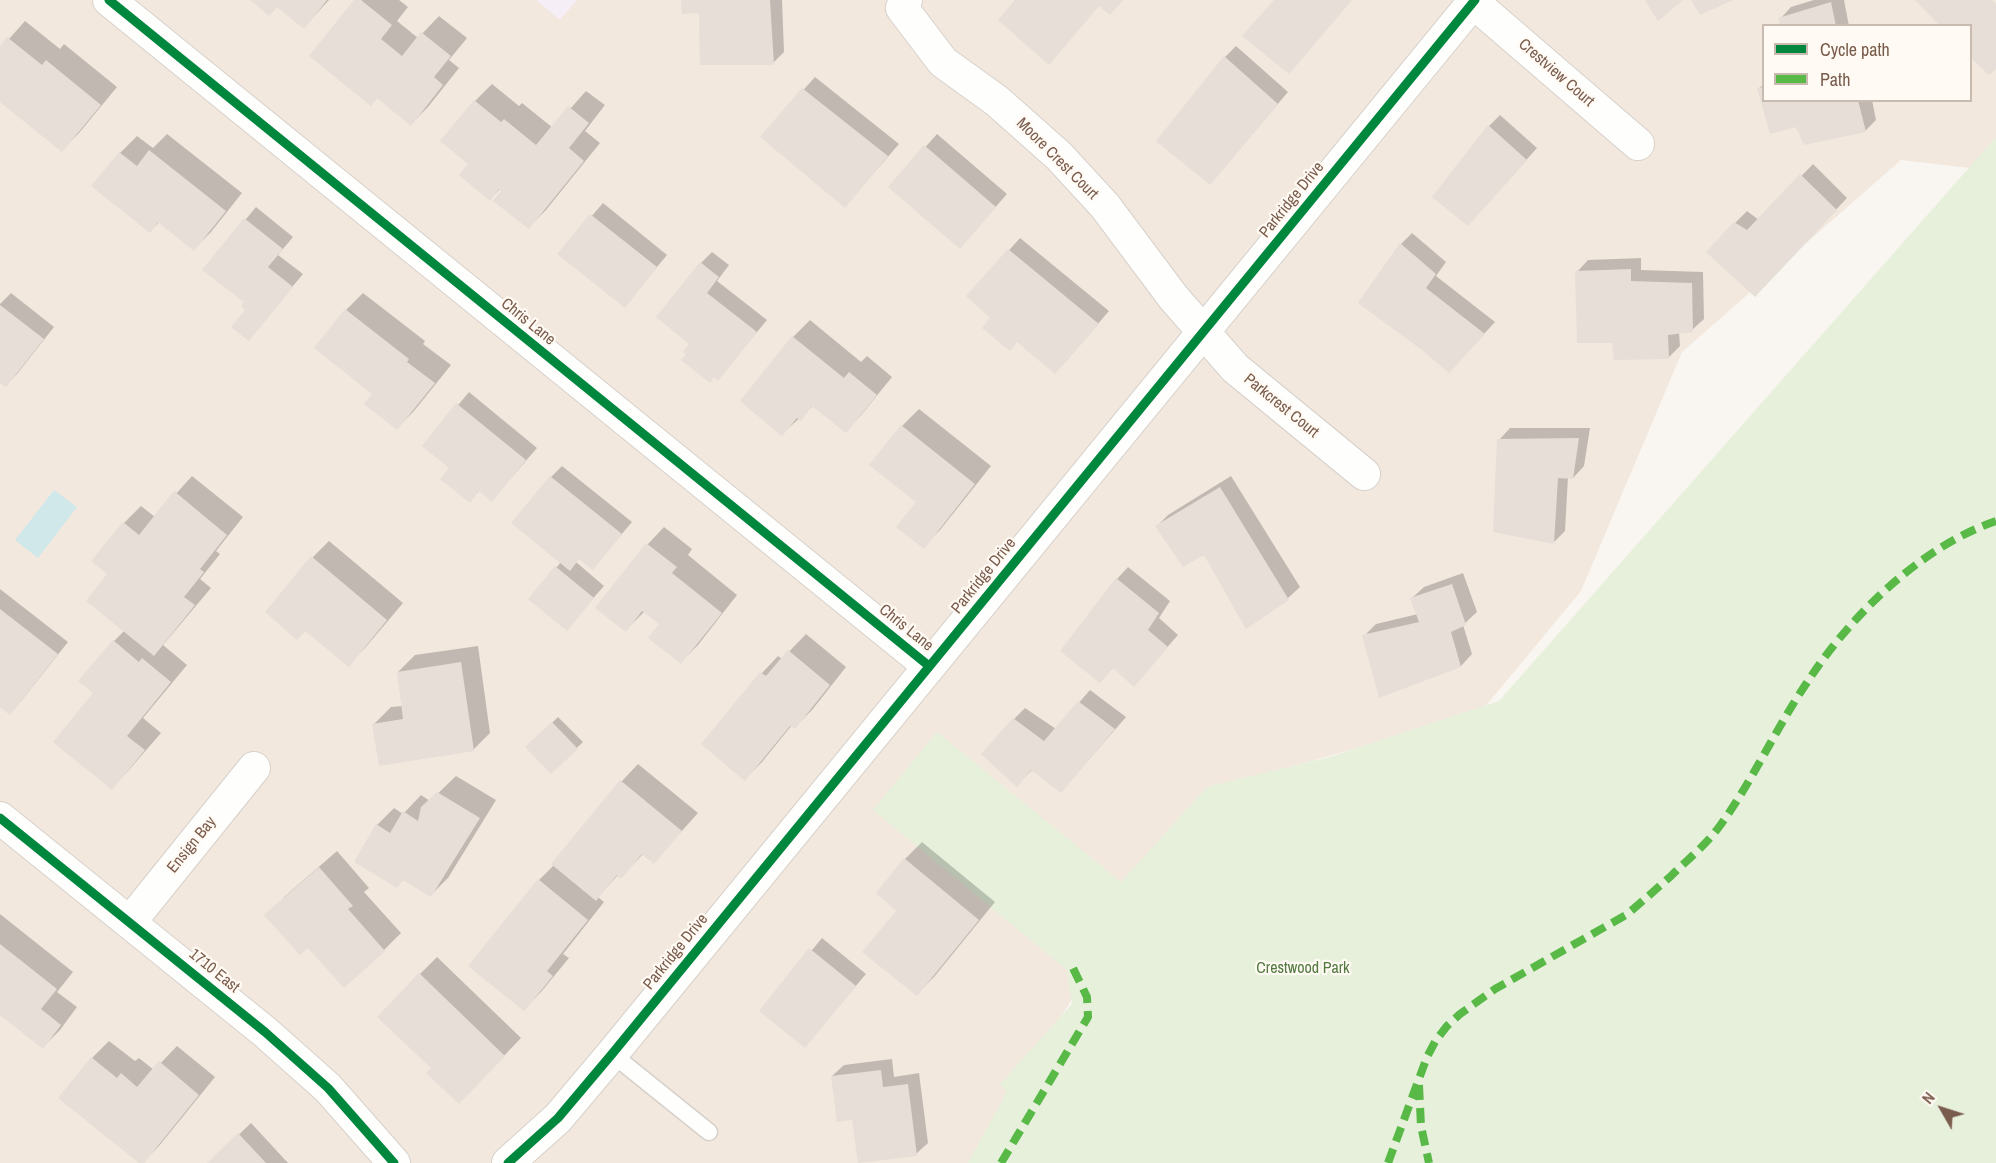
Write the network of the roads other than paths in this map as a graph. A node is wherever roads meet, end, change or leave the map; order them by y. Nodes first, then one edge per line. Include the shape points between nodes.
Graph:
1 (109, 0) edge
2 (906, 0) edge
3 (1474, 1) edge
4 (1638, 144) dead end
5 (1204, 331) junction
6 (1364, 474) dead end
7 (929, 666) junction
8 (255, 768) dead end
9 (0, 818) edge
10 (129, 922) junction
11 (612, 1054) junction
12 (709, 1132) dead end
13 (394, 1163) edge
14 (508, 1163) edge

1 - 7 street, Chris Lane
2 - 5 street, Moore Crest Court via 902,8 943,62 997,101 1059,156 1105,206 1173,297
3 - 4 street, Crestview Court
3 - 5 street, Parkridge Drive
5 - 6 street, Parkcrest Court via 1235,368
5 - 7 street, Parkridge Drive
7 - 11 street, Parkridge Drive
8 - 10 street, Ensign Bay
9 - 10 street, 1710 East
10 - 13 street, 1710 East via 266,1032 320,1081
11 - 12 lane
11 - 14 street, Parkridge Drive via 558,1118

